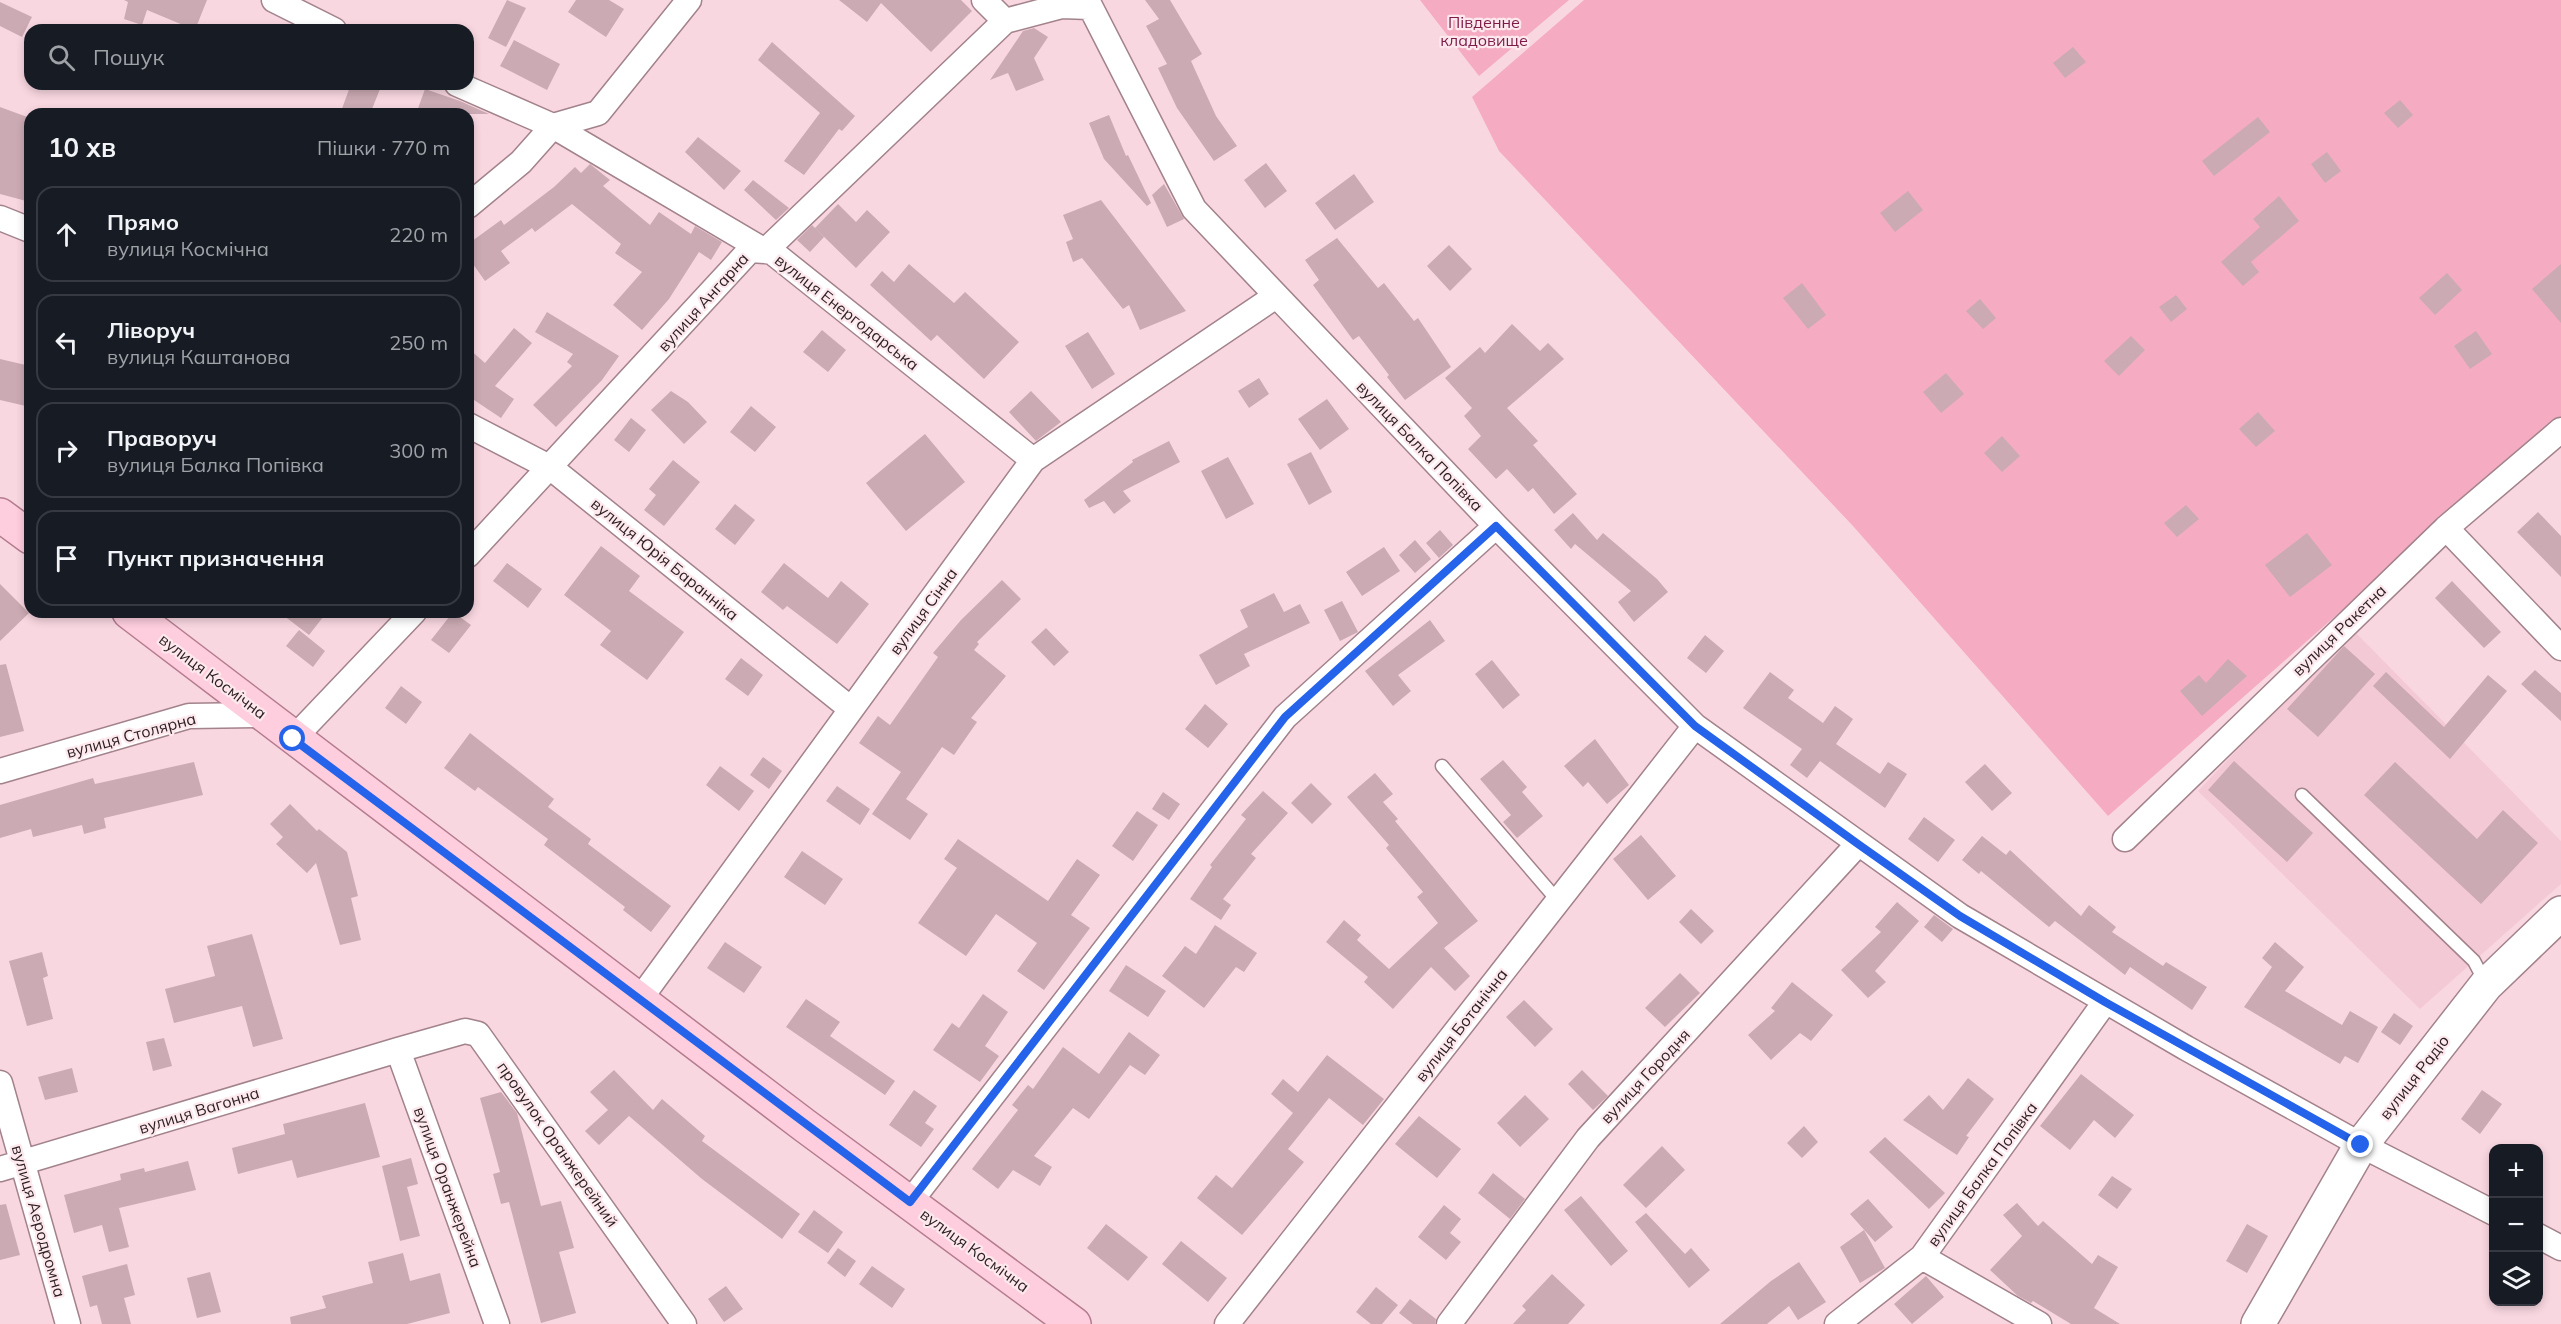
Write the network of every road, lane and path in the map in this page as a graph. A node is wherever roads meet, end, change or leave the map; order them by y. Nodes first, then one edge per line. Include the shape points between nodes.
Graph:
1 (274, 0) edge
2 (689, 0) edge
3 (984, 0) edge
4 (1088, 3) edge
5 (1005, 21) junction
6 (322, 24) edge
7 (471, 90) edge
8 (553, 126) junction
9 (474, 201) edge
10 (0, 218) edge
11 (24, 228) edge
12 (765, 250) junction
13 (1276, 296) junction
14 (474, 428) edge
15 (2561, 430) edge
16 (1033, 460) junction
17 (551, 468) junction
18 (0, 515) edge
19 (1496, 526) junction
20 (2446, 528) junction
21 (24, 533) edge
22 (474, 549) edge
23 (137, 618) edge
24 (408, 618) edge
25 (2561, 648) edge
26 (850, 710) junction
27 (264, 715) junction
28 (1695, 726) junction
29 (293, 739) junction
30 (1442, 766) dead end
31 (0, 771) edge
32 (2302, 795) dead end
33 (2125, 839) dead end
34 (1858, 844) junction
35 (1558, 901) junction
36 (2561, 913) edge
37 (2486, 985) junction
38 (640, 999) junction
39 (2105, 1002) junction
40 (398, 1050) junction
41 (0, 1083) edge
42 (2361, 1145) junction
43 (11, 1166) edge
44 (910, 1202) junction
45 (2489, 1211) edge
46 (2543, 1239) edge
47 (2561, 1248) edge
48 (1922, 1257) junction
49 (68, 1324) edge
50 (497, 1324) edge
51 (684, 1324) edge
52 (1074, 1324) edge
53 (1227, 1324) edge
54 (1449, 1324) edge
55 (1837, 1324) edge
56 (2039, 1324) edge
57 (2258, 1324) edge

1 - 6 street
2 - 8 street via 598,113
3 - 5 street
4 - 5 street
4 - 13 street, вулиця Балка Попівка via 1194,209
5 - 12 street, вулиця Ангарна
7 - 8 street, вулиця Енергодарська
8 - 9 street via 521,162
8 - 12 street, вулиця Енергодарська
10 - 11 street
12 - 16 street, вулиця Енергодарська
12 - 17 street, вулиця Ангарна via 750,250
13 - 16 street, вулиця Сінна
13 - 19 street, вулиця Балка Попівка
14 - 17 street, вулиця Юрія Баранніка
15 - 20 street, вулиця Ракетна
16 - 26 street, вулиця Сінна
17 - 22 street, вулиця Ангарна
17 - 26 street, вулиця Юрія Баранніка
18 - 21 main road
19 - 28 street, вулиця Балка Попівка
19 - 44 street via 1285,717
20 - 25 street
20 - 33 street, вулиця Ракетна
23 - 27 main road, вулиця Космічна
24 - 29 street
26 - 38 street, вулиця Сінна
27 - 29 main road, вулиця Космічна
27 - 31 street, вулиця Столярна via 189,716
28 - 34 street, вулиця Балка Попівка
28 - 35 street, вулиця Ботанічна
29 - 38 main road, вулиця Космічна
30 - 35 lane
32 - 37 lane via 2474,961
34 - 39 street, вулиця Балка Попівка via 1960,916
34 - 54 street, вулиця Городня via 1588,1138
35 - 53 street, вулиця Ботанічна
36 - 37 street, вулиця Радіо
37 - 42 street, вулиця Радіо
38 - 44 main road, вулиця Космічна
39 - 42 street, вулиця Балка Попівка
39 - 48 street, вулиця Балка Попівка
40 - 43 street, вулиця Вагонна
40 - 50 street, вулиця Оранжерейна
40 - 51 street, провулок Оранжерейний via 465,1031 478,1034
41 - 43 street, вулиця Аеродромна
42 - 45 street, вулиця Балка Попівка
42 - 57 street, вулиця Радіо
43 - 49 street, вулиця Аеродромна
44 - 52 main road, вулиця Космічна
46 - 47 street
48 - 55 street, вулиця Балка Попівка
48 - 56 street

